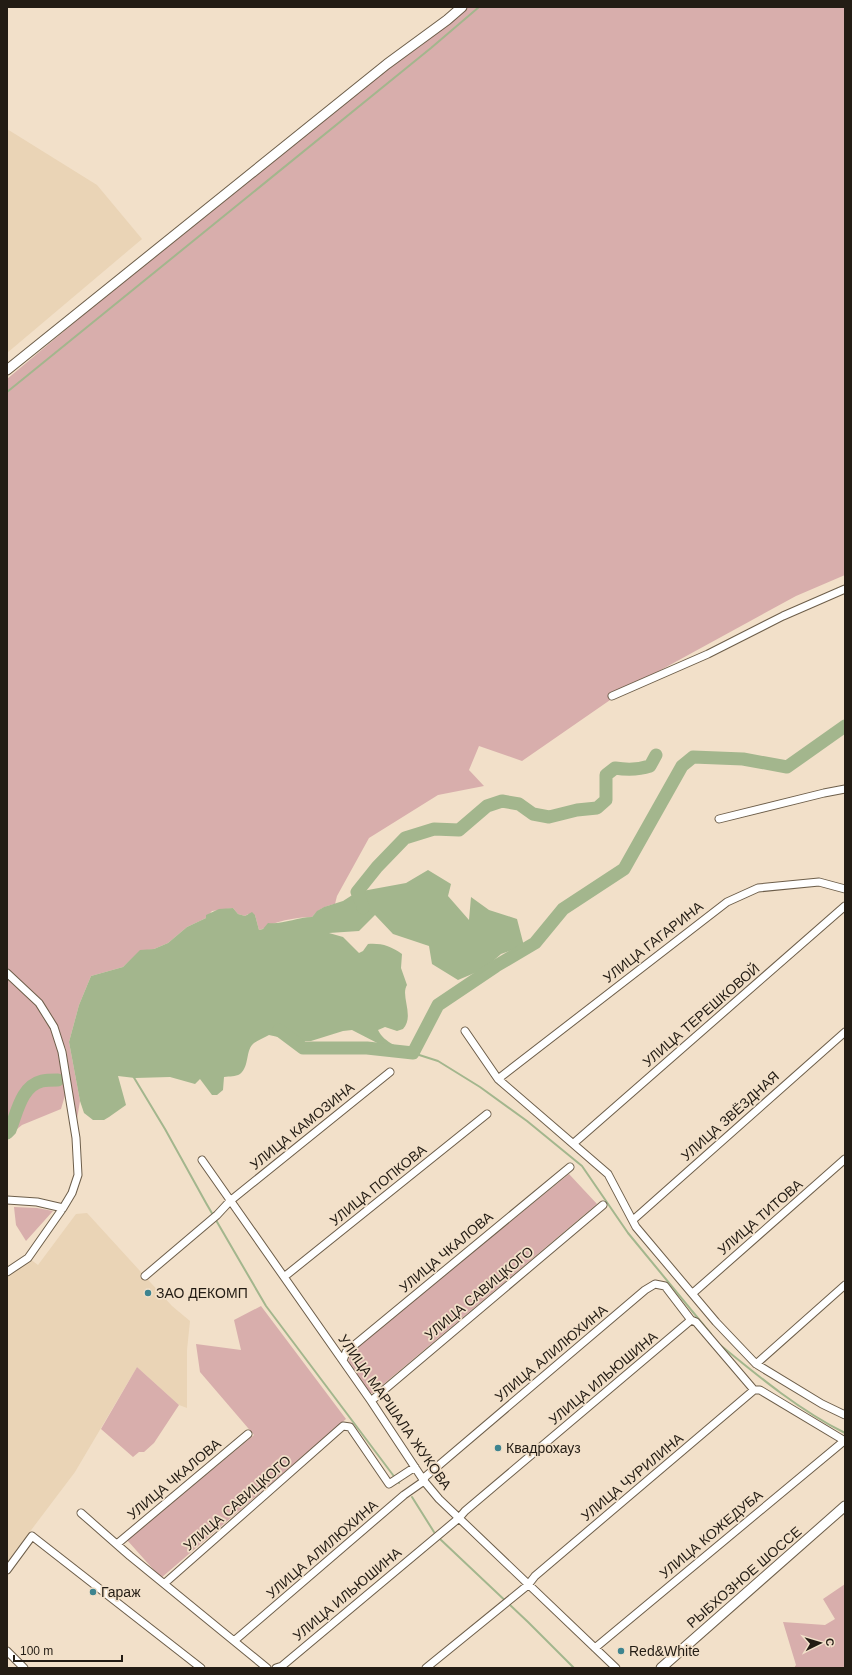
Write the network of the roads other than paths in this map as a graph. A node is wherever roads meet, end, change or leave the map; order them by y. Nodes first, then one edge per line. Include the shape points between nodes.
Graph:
1 (462, 7) edge
2 (7, 370) edge
3 (845, 589) edge
4 (612, 696) dead end
5 (845, 789) edge
6 (719, 819) dead end
7 (845, 889) edge
8 (845, 906) edge
9 (7, 973) edge
10 (466, 1031) dead end
11 (845, 1032) edge
12 (390, 1072) dead end
13 (498, 1079) junction
14 (487, 1114) dead end
15 (574, 1143) junction
16 (845, 1159) edge
17 (202, 1160) dead end
18 (570, 1167) dead end
19 (7, 1200) edge
20 (230, 1201) junction
21 (603, 1205) dead end
22 (63, 1208) junction
23 (633, 1220) junction
24 (7, 1272) edge
25 (145, 1276) dead end
26 (284, 1277) junction
27 (845, 1286) edge
28 (693, 1294) junction
29 (691, 1320) junction
30 (343, 1361) junction
31 (756, 1364) junction
32 (754, 1390) junction
33 (371, 1401) junction
34 (845, 1415) edge
35 (248, 1434) dead end
36 (845, 1441) edge
37 (415, 1467) junction
38 (424, 1479) junction
39 (845, 1506) edge
40 (81, 1513) dead end
41 (459, 1518) junction
42 (117, 1544) junction
43 (7, 1570) edge
44 (165, 1583) junction
45 (528, 1584) junction
46 (234, 1641) junction
47 (595, 1648) junction
48 (7, 1651) edge
49 (24, 1668) edge
50 (201, 1668) edge
51 (267, 1668) edge
52 (276, 1668) edge
53 (426, 1668) edge
54 (616, 1668) edge
55 (661, 1668) edge

1 - 2 street via 387,64
3 - 4 street
5 - 6 street
7 - 13 street, УЛИЦА ГАГАРИНА via 819,882 758,888 727,902
8 - 15 street, УЛИЦА ТЕРЕШКОВОЙ
9 - 22 street via 39,1002 54,1027 62,1052 76,1138 78,1175
10 - 13 street
11 - 23 street, УЛИЦА ЗВЁЗДНАЯ
12 - 20 street, УЛИЦА КАМОЗИНА
13 - 15 street
14 - 26 street, УЛИЦА ПОПКОВА
15 - 23 street via 608,1174
16 - 28 street, УЛИЦА ТИТОВА
17 - 20 street, УЛИЦА МАРШАЛА ЖУКОВА
18 - 30 street, УЛИЦА ЧКАЛОВА via 346,1352
19 - 22 street via 37,1202
20 - 25 street, УЛИЦА КАМОЗИНА
20 - 26 street, УЛИЦА МАРШАЛА ЖУКОВА
21 - 33 street, УЛИЦА САВИЦКОГО
22 - 24 street via 28,1258
23 - 28 street via 636,1227
26 - 30 street, УЛИЦА МАРШАЛА ЖУКОВА
27 - 31 street
28 - 31 street
29 - 32 street via 696,1322
29 - 38 street, УЛИЦА АЛИЛЮХИНА via 665,1286 655,1284
29 - 41 street, УЛИЦА ИЛЬЮШИНА
30 - 33 street, УЛИЦА МАРШАЛА ЖУКОВА
31 - 34 street
32 - 36 street via 760,1390
32 - 45 street, УЛИЦА ЧУРИЛИНА
33 - 37 street, УЛИЦА МАРШАЛА ЖУКОВА
35 - 42 street, УЛИЦА ЧКАЛОВА
36 - 47 street, УЛИЦА КОЖЕДУБА
37 - 38 street, УЛИЦА МАРШАЛА ЖУКОВА
37 - 44 street, УЛИЦА САВИЦКОГО via 390,1484 347,1426
38 - 41 street, УЛИЦА МАРШАЛА ЖУКОВА via 439,1499
38 - 46 street, УЛИЦА АЛИЛЮХИНА
39 - 55 street, РЫБХОЗНОЕ ШОССЕ
40 - 42 street
41 - 45 street, УЛИЦА МАРШАЛА ЖУКОВА
41 - 52 street, УЛИЦА ИЛЬЮШИНА via 282,1666
42 - 44 street
43 - 50 street via 32,1536
44 - 46 street
45 - 47 street, УЛИЦА МАРШАЛА ЖУКОВА
45 - 53 street, УЛИЦА ЧУРИЛИНА
46 - 51 street
47 - 54 street, УЛИЦА МАРШАЛА ЖУКОВА
48 - 49 street

